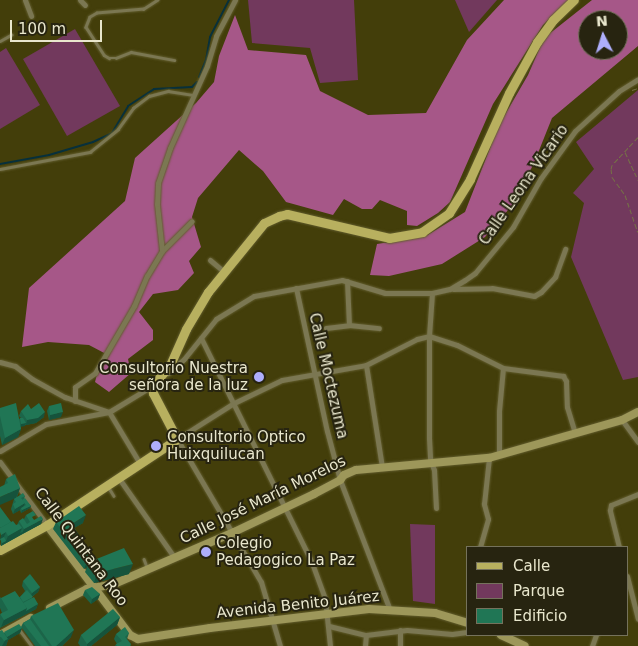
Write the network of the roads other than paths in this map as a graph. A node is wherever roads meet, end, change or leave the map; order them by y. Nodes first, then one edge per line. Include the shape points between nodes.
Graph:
1 (25, 0) edge
2 (80, 0) edge
3 (158, 0) edge
4 (235, 0) edge
5 (574, 0) edge
6 (85, 5) dead end
7 (31, 16) dead end
8 (11, 35) dead end
9 (0, 41) edge
10 (174, 60) dead end
11 (638, 79) edge
12 (194, 95) junction
13 (0, 169) edge
14 (192, 221) dead end
15 (566, 249) dead end
16 (162, 251) junction
17 (210, 260) dead end
18 (223, 271) junction
19 (347, 281) junction
20 (296, 288) junction
21 (450, 289) junction
22 (432, 293) junction
23 (349, 325) junction
24 (326, 328) dead end
25 (379, 328) dead end
26 (429, 336) junction
27 (201, 338) junction
28 (0, 362) edge
29 (366, 365) junction
30 (504, 368) junction
31 (314, 374) junction
32 (152, 386) junction
33 (75, 401) junction
34 (234, 403) junction
35 (109, 412) junction
36 (638, 412) edge
37 (622, 420) junction
38 (574, 434) junction
39 (177, 439) junction
40 (638, 442) edge
41 (0, 451) edge
42 (499, 455) junction
43 (489, 458) junction
44 (0, 462) edge
45 (139, 462) junction
46 (432, 464) junction
47 (382, 467) junction
48 (118, 477) junction
49 (340, 480) junction
50 (106, 484) junction
51 (638, 494) edge
52 (114, 496) dead end
53 (284, 507) junction
54 (436, 508) dead end
55 (47, 525) junction
56 (234, 532) junction
57 (480, 546) edge
58 (619, 546) edge
59 (0, 550) edge
60 (174, 557) junction
61 (144, 559) dead end
62 (148, 569) junction
63 (628, 580) edge
64 (94, 588) junction
65 (390, 610) junction
66 (328, 614) junction
67 (638, 619) edge
68 (272, 620) junction
69 (466, 623) edge
70 (17, 626) junction
71 (329, 626) junction
72 (400, 630) junction
73 (466, 632) edge
74 (0, 635) edge
75 (366, 635) junction
76 (503, 636) edge
77 (137, 644) edge
78 (32, 646) edge
79 (280, 646) edge
80 (330, 646) edge
81 (365, 646) edge
82 (400, 646) edge
83 (525, 646) edge

1 - 7 street
2 - 6 street
3 - 10 lane via 144,9 97,13 90,17 86,27 109,58 131,52
4 - 12 street via 216,36
5 - 18 main road via 553,20 537,42 509,92 470,179 449,213 437,223 411,236 389,238 297,216 279,216 264,223
8 - 9 lane
11 - 21 street, Calle Leona Vicario via 619,91 575,132 501,243 475,273
12 - 13 lane via 168,91 149,96 133,108 99,148 90,152
12 - 16 street via 158,183
14 - 16 street
15 - 21 street via 555,276 534,296 492,288
16 - 33 street via 95,373 76,387
17 - 18 street
18 - 32 main road via 194,314 170,365
19 - 20 street, Calle Leona Vicario
19 - 22 street, Calle Leona Vicario via 385,293
19 - 23 street
20 - 27 street, Calle Leona Vicario via 254,296 216,319
20 - 31 street, Calle Moctezuma
21 - 22 street, Calle Leona Vicario
22 - 26 street
23 - 24 street
23 - 25 street
26 - 29 street
26 - 30 street via 457,345
26 - 46 street
27 - 32 street, Calle Leona Vicario via 184,359
27 - 34 street
28 - 33 street via 15,366
29 - 31 street
29 - 47 street
30 - 38 street via 564,376
30 - 42 street via 499,411
31 - 34 street via 282,380
31 - 49 street, Calle Moctezuma
32 - 35 street, Calle Leona Vicario
32 - 39 main road
33 - 35 street
34 - 39 street
34 - 53 street
35 - 41 street, Calle Leona Vicario via 48,422
35 - 45 street
36 - 37 main road, Calle José María Morelos
37 - 38 main road, Calle José María Morelos
37 - 40 street
38 - 42 main road, Calle José María Morelos
39 - 45 main road
39 - 56 street
42 - 43 main road, Calle José María Morelos
43 - 46 main road, Calle José María Morelos
43 - 57 street via 484,504 488,519
44 - 55 street, Calle Quintana Roo
45 - 48 main road
46 - 47 main road, Calle José María Morelos
46 - 54 street
47 - 49 main road, Calle José María Morelos via 356,470
48 - 50 main road
48 - 60 street
49 - 53 main road, Calle José María Morelos
49 - 65 street, Calle Moctezuma
50 - 52 lane
50 - 55 main road
51 - 58 street via 611,505
53 - 56 main road, Calle José María Morelos
53 - 66 street via 312,562
55 - 59 main road
55 - 64 main road, Calle Quintana Roo
56 - 60 main road, Calle José María Morelos
56 - 68 street via 261,582
60 - 62 main road, Calle José María Morelos
61 - 62 lane
62 - 64 main road, Calle José María Morelos via 114,584
63 - 67 street
64 - 70 main road, Calle José María Morelos
64 - 77 main road, Calle Quintana Roo
65 - 66 main road, Avenida Benito Juárez
65 - 69 main road, Avenida Benito Juárez via 434,612
66 - 68 main road, Avenida Benito Juárez
66 - 71 street
68 - 77 main road, Avenida Benito Juárez
68 - 79 street
70 - 74 main road, Calle José María Morelos
70 - 78 lane
71 - 75 street
71 - 80 street
72 - 73 street
72 - 75 street
72 - 82 street
75 - 81 street
76 - 83 main road

